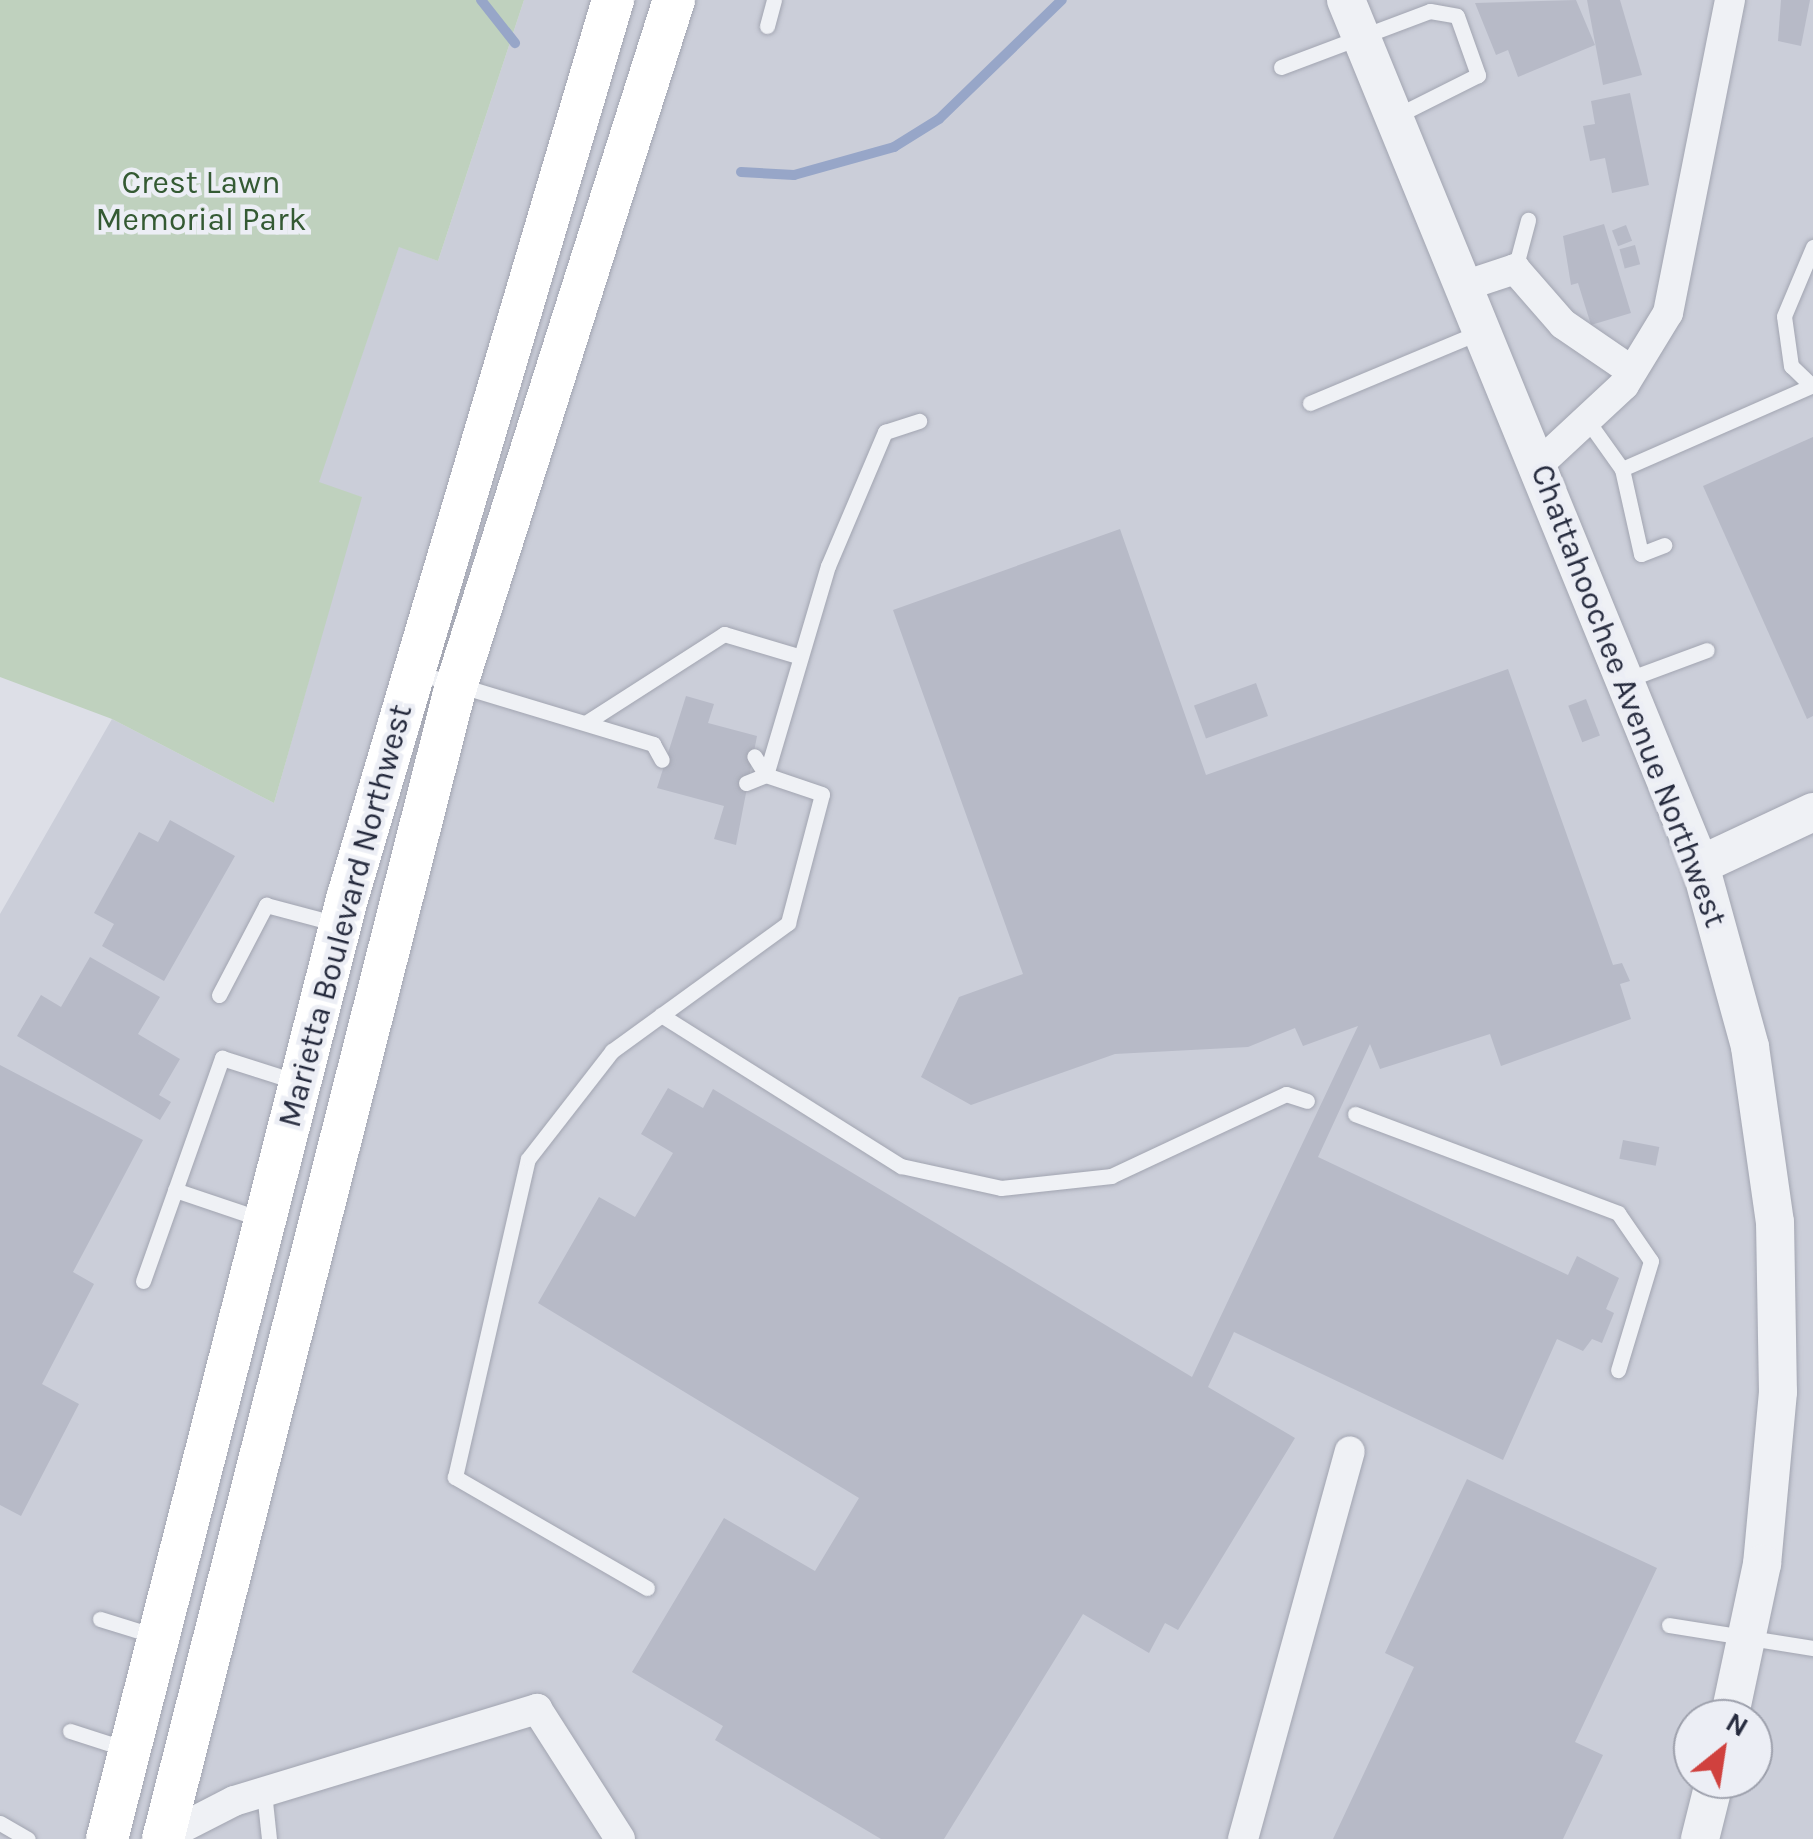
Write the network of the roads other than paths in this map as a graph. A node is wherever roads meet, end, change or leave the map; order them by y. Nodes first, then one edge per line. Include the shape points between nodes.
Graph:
1 (612, 0) edge
2 (674, 0) edge
3 (774, 0) edge
4 (1346, 0) edge
5 (1730, 0) edge
6 (767, 26) dead end
7 (1363, 39) junction
8 (1281, 67) dead end
9 (1394, 117) junction
10 (1528, 220) dead end
11 (1813, 247) edge
12 (1515, 268) junction
13 (1464, 286) junction
14 (1483, 331) junction
15 (1632, 371) junction
16 (1812, 386) edge
17 (1310, 403) dead end
18 (1587, 420) junction
19 (920, 421) dead end
20 (1538, 465) junction
21 (1622, 470) junction
22 (1664, 545) dead end
23 (1707, 650) dead end
24 (798, 656) junction
25 (412, 670) junction
26 (1626, 680) junction
27 (457, 684) junction
28 (586, 722) junction
29 (668, 733) dead end
30 (653, 744) junction
31 (754, 756) dead end
32 (662, 760) dead end
33 (766, 775) junction
34 (746, 783) dead end
35 (1813, 812) edge
36 (1700, 865) junction
37 (340, 925) junction
38 (219, 995) dead end
39 (661, 1015) junction
40 (301, 1083) junction
41 (1307, 1101) dead end
42 (1355, 1114) dead end
43 (175, 1190) junction
44 (266, 1220) junction
45 (143, 1281) dead end
46 (1618, 1370) dead end
47 (1350, 1451) dead end
48 (647, 1588) dead end
49 (100, 1619) dead end
50 (1670, 1625) dead end
51 (1748, 1633) junction
52 (159, 1638) junction
53 (1813, 1648) edge
54 (1733, 1699) edge
55 (70, 1732) dead end
56 (130, 1750) junction
57 (264, 1792) junction
58 (1710, 1799) edge
59 (0, 1823) edge
60 (162, 1838) edge
61 (28, 1839) edge
62 (107, 1839) edge
63 (269, 1839) edge
64 (620, 1839) edge
65 (1243, 1839) edge
66 (1700, 1839) edge

1 - 25 main road, Marietta Boulevard Northwest
2 - 27 main road
3 - 6 lane
4 - 7 street, Chattahoochee Avenue Northwest
5 - 15 street via 1668,312
7 - 8 lane
7 - 9 street, Chattahoochee Avenue Northwest
7 - 9 lane via 1430,11 1457,16 1478,76
9 - 13 street, Chattahoochee Avenue Northwest
10 - 12 lane
11 - 16 lane via 1784,316 1790,366
12 - 13 street
12 - 15 street via 1563,324
13 - 14 street, Chattahoochee Avenue Northwest
14 - 17 lane
14 - 20 street, Chattahoochee Avenue Northwest
15 - 18 street
16 - 21 lane
18 - 20 street
18 - 21 lane
19 - 24 lane via 886,432
20 - 26 street, Chattahoochee Avenue Northwest
21 - 22 lane via 1641,554
23 - 26 lane
24 - 28 lane via 724,634
24 - 33 lane
25 - 27 lane
25 - 37 main road, Marietta Boulevard Northwest
26 - 36 street, Chattahoochee Avenue Northwest
27 - 28 lane
27 - 60 main road
28 - 30 lane
29 - 30 lane
30 - 32 lane
31 - 33 lane
33 - 34 lane
33 - 39 lane via 822,794 788,923
35 - 36 street
36 - 51 street, Chattahoochee Avenue Northwest via 1750,1046 1775,1222 1778,1392
37 - 38 lane via 266,905
37 - 40 main road, Marietta Boulevard Northwest
39 - 41 lane via 902,1166 1001,1188 1111,1176 1286,1094
39 - 48 lane via 612,1050 528,1159 455,1477
40 - 43 lane via 222,1058
40 - 44 main road, Marietta Boulevard Northwest
42 - 46 lane via 1618,1212 1651,1260
43 - 44 lane
43 - 45 lane
44 - 52 main road, Marietta Boulevard Northwest
47 - 65 street
49 - 52 lane
50 - 51 lane
51 - 53 lane
51 - 54 street, Chattahoochee Avenue Northwest
52 - 56 main road, Marietta Boulevard Northwest
55 - 56 lane
56 - 62 main road, Marietta Boulevard Northwest
57 - 60 street
57 - 63 lane
57 - 64 street via 537,1709
58 - 66 street
59 - 61 lane

